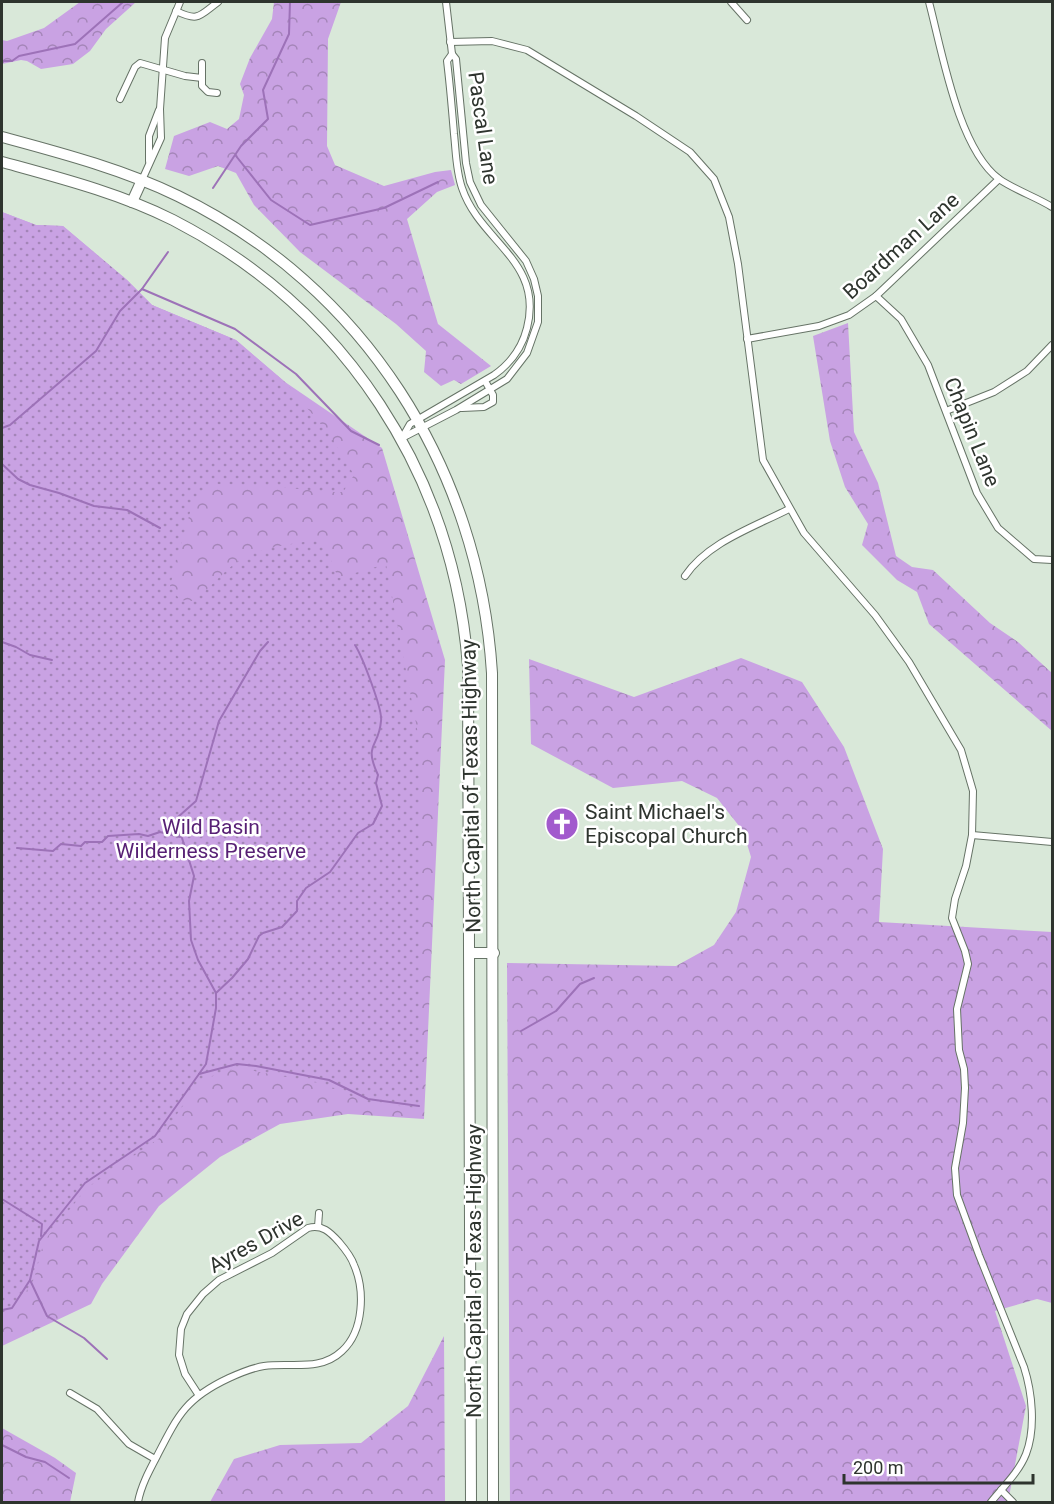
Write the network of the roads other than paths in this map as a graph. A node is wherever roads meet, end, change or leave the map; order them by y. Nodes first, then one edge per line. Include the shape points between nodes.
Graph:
1 (180, 2) edge
2 (218, 2) edge
3 (446, 2) edge
4 (731, 2) edge
5 (929, 2) edge
6 (176, 11) junction
7 (747, 20) dead end
8 (450, 42) junction
9 (452, 54) junction
10 (202, 63) dead end
11 (163, 69) junction
12 (202, 78) junction
13 (217, 93) dead end
14 (120, 99) dead end
15 (159, 109) junction
16 (149, 136) junction
17 (2, 137) edge
18 (161, 138) junction
19 (2, 162) edge
20 (149, 165) junction
21 (999, 179) junction
22 (142, 180) junction
23 (132, 202) junction
24 (1053, 207) edge
25 (506, 236) junction
26 (498, 241) junction
27 (538, 296) junction
28 (876, 296) junction
29 (529, 297) junction
30 (747, 339) junction
31 (1053, 345) edge
32 (501, 371) junction
33 (507, 379) junction
34 (485, 381) junction
35 (491, 391) junction
36 (456, 410) junction
37 (946, 411) junction
38 (420, 424) junction
39 (402, 438) junction
40 (789, 509) junction
41 (1053, 560) edge
42 (685, 576) dead end
43 (972, 835) junction
44 (1053, 842) edge
45 (470, 953) junction
46 (494, 953) junction
47 (319, 1213) dead end
48 (318, 1227) junction
49 (70, 1393) dead end
50 (198, 1394) junction
51 (155, 1460) junction
52 (1001, 1490) junction
53 (138, 1503) edge
54 (471, 1503) edge
55 (493, 1503) edge
56 (991, 1503) edge
57 (1013, 1503) edge

1 - 6 street
2 - 6 street via 196,18
3 - 8 street, Pascal Lane
4 - 7 street
5 - 21 street via 960,116 976,152
6 - 11 street via 165,36
8 - 9 street, Pascal Lane
8 - 30 street via 492,41 527,50 690,152 714,179 729,217
9 - 25 street, Pascal Lane via 456,60 470,182 481,205
9 - 26 street, Pascal Lane via 447,61 457,170 468,204
10 - 12 street
11 - 12 street
11 - 14 street via 138,64
11 - 15 street
12 - 13 street via 203,88
15 - 16 street
15 - 18 street
16 - 18 street
16 - 20 street
17 - 22 highway, North Capital of Texas Highway
18 - 20 street
19 - 23 highway, North Capital of Texas Highway
20 - 22 street
21 - 24 street
21 - 28 street, Boardman Lane
22 - 23 highway
22 - 38 highway, North Capital of Texas Highway via 238,230 303,281 368,348
23 - 39 highway, North Capital of Texas Highway via 207,240 289,299 351,365
25 - 26 street
25 - 27 street, Pascal Lane via 526,261
26 - 29 street, Pascal Lane via 522,272
27 - 29 street
27 - 33 street, Pascal Lane via 534,338
28 - 30 street, Boardman Lane via 849,315 819,326
28 - 37 street, Chapin Lane via 901,320 928,365
29 - 32 street, Pascal Lane via 530,316 522,342
30 - 40 street via 763,460
31 - 37 street via 1027,371 994,392
32 - 33 street
32 - 34 street, Pascal Lane
33 - 35 street, Pascal Lane
34 - 35 street
34 - 38 street, Pascal Lane
35 - 36 street, Pascal Lane
35 - 36 street via 494,400 489,405
36 - 38 street, Pascal Lane
37 - 41 street, Chapin Lane via 977,493 998,528 1034,559
38 - 39 street, Pascal Lane
38 - 39 street, Pascal Lane via 408,426
38 - 46 highway, North Capital of Texas Highway via 465,525 487,620 492,672
39 - 45 highway, North Capital of Texas Highway via 446,543 466,643
40 - 42 street via 709,551
40 - 43 street via 812,544 895,641 961,750 973,791
43 - 44 street
43 - 52 street via 952,918 968,964 957,1009 965,1088 955,1168 957,1195 1030,1384 1031,1433 1027,1453
45 - 46 highway
45 - 54 highway, North Capital of Texas Highway
46 - 55 highway, North Capital of Texas Highway
47 - 48 street, Ayres Drive
48 - 50 street, Ayres Drive via 308,1228 272,1253 219,1280 193,1305 180,1329 178,1347 182,1367
48 - 50 street via 329,1231 341,1245 358,1274 359,1320 349,1344 323,1363 254,1368
49 - 51 street via 97,1409 129,1444
50 - 51 street via 175,1420
51 - 53 street
52 - 56 street
52 - 57 street

